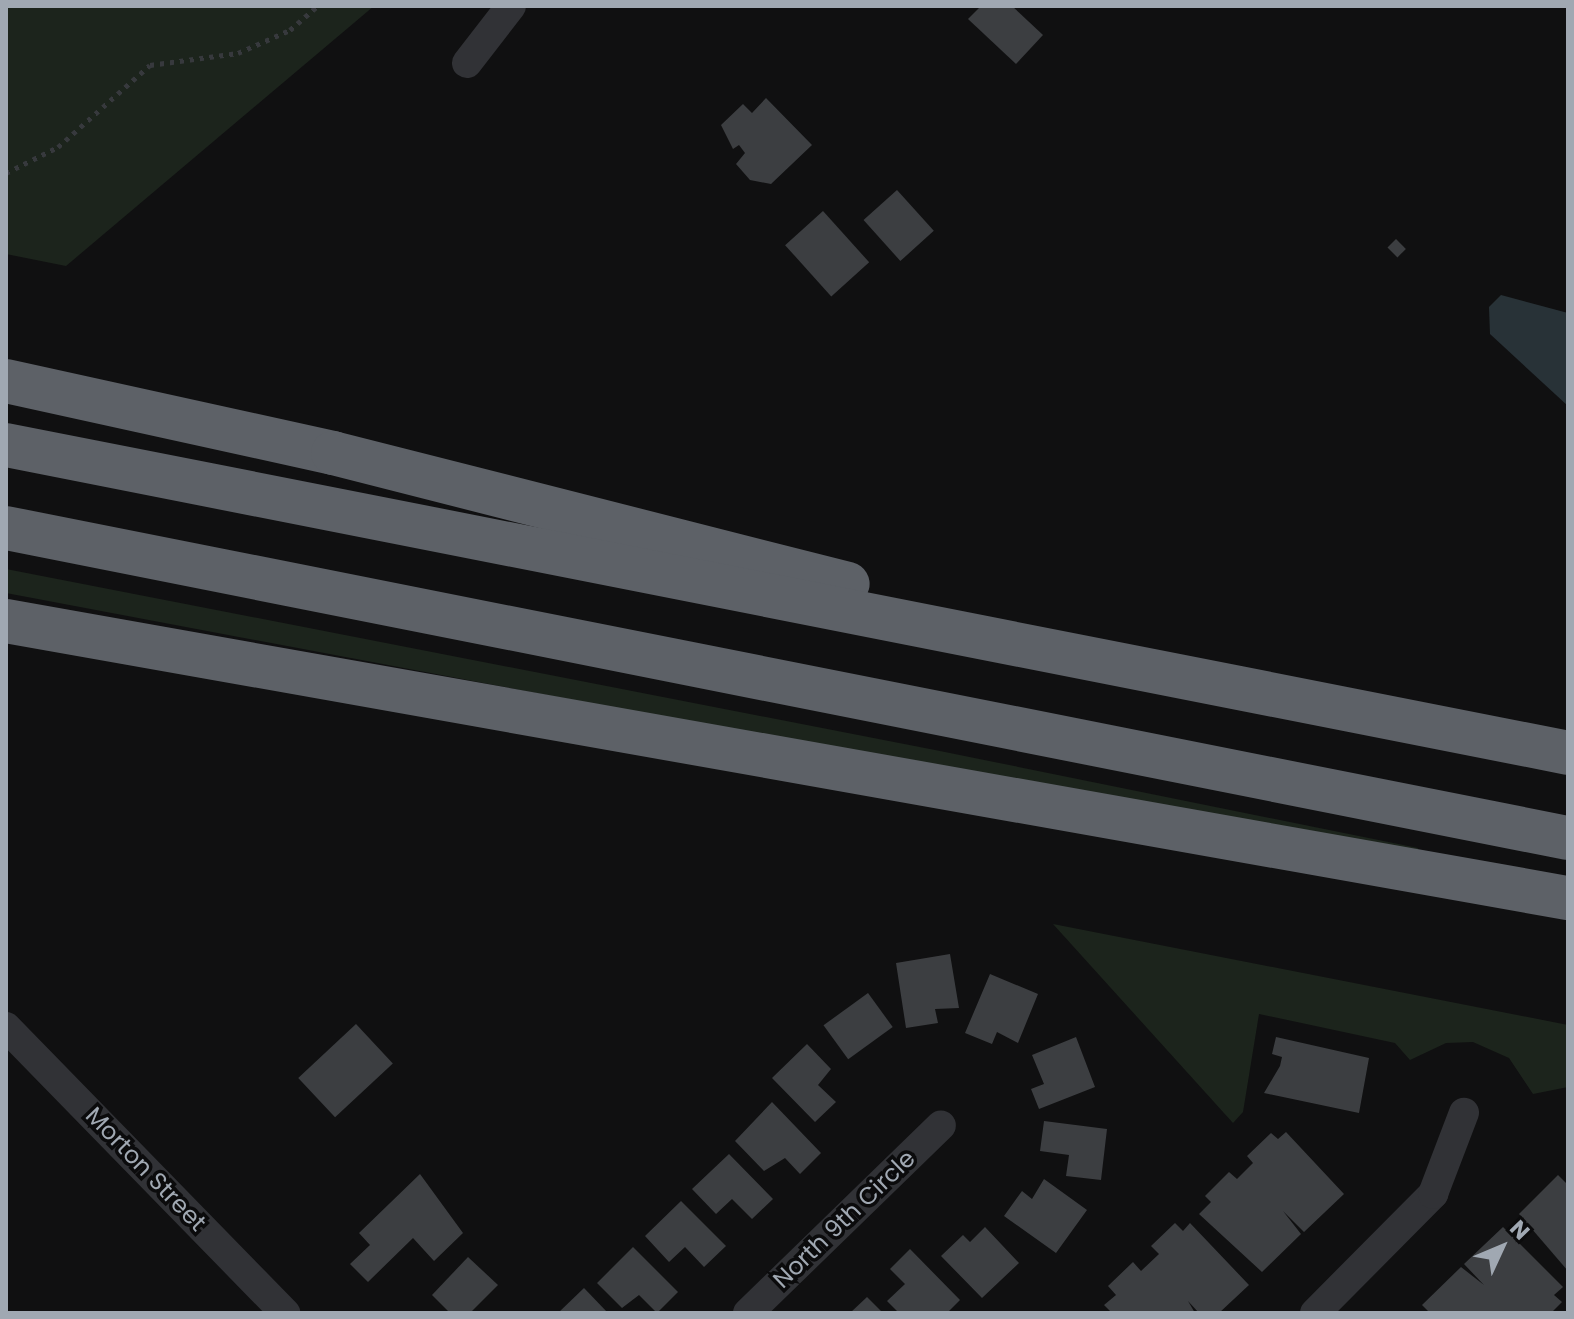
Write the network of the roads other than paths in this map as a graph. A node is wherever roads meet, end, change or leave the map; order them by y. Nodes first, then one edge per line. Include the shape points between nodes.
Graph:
1 (511, 6) edge
2 (467, 63) dead end
3 (6, 381) edge
4 (6, 445) edge
5 (6, 528) edge
6 (6, 621) edge
7 (1284, 698) junction
8 (1568, 753) edge
9 (1568, 838) edge
10 (1568, 898) edge
11 (6, 1027) edge
12 (1464, 1113) dead end
13 (941, 1125) dead end
14 (285, 1313) edge
15 (748, 1313) edge
16 (1315, 1313) edge

1 - 2 street
3 - 7 highway via 333,453
4 - 7 highway
5 - 9 highway
6 - 10 highway
7 - 8 highway
11 - 14 street, Morton Street
12 - 16 street via 1433,1194
13 - 15 street, North 9th Circle

